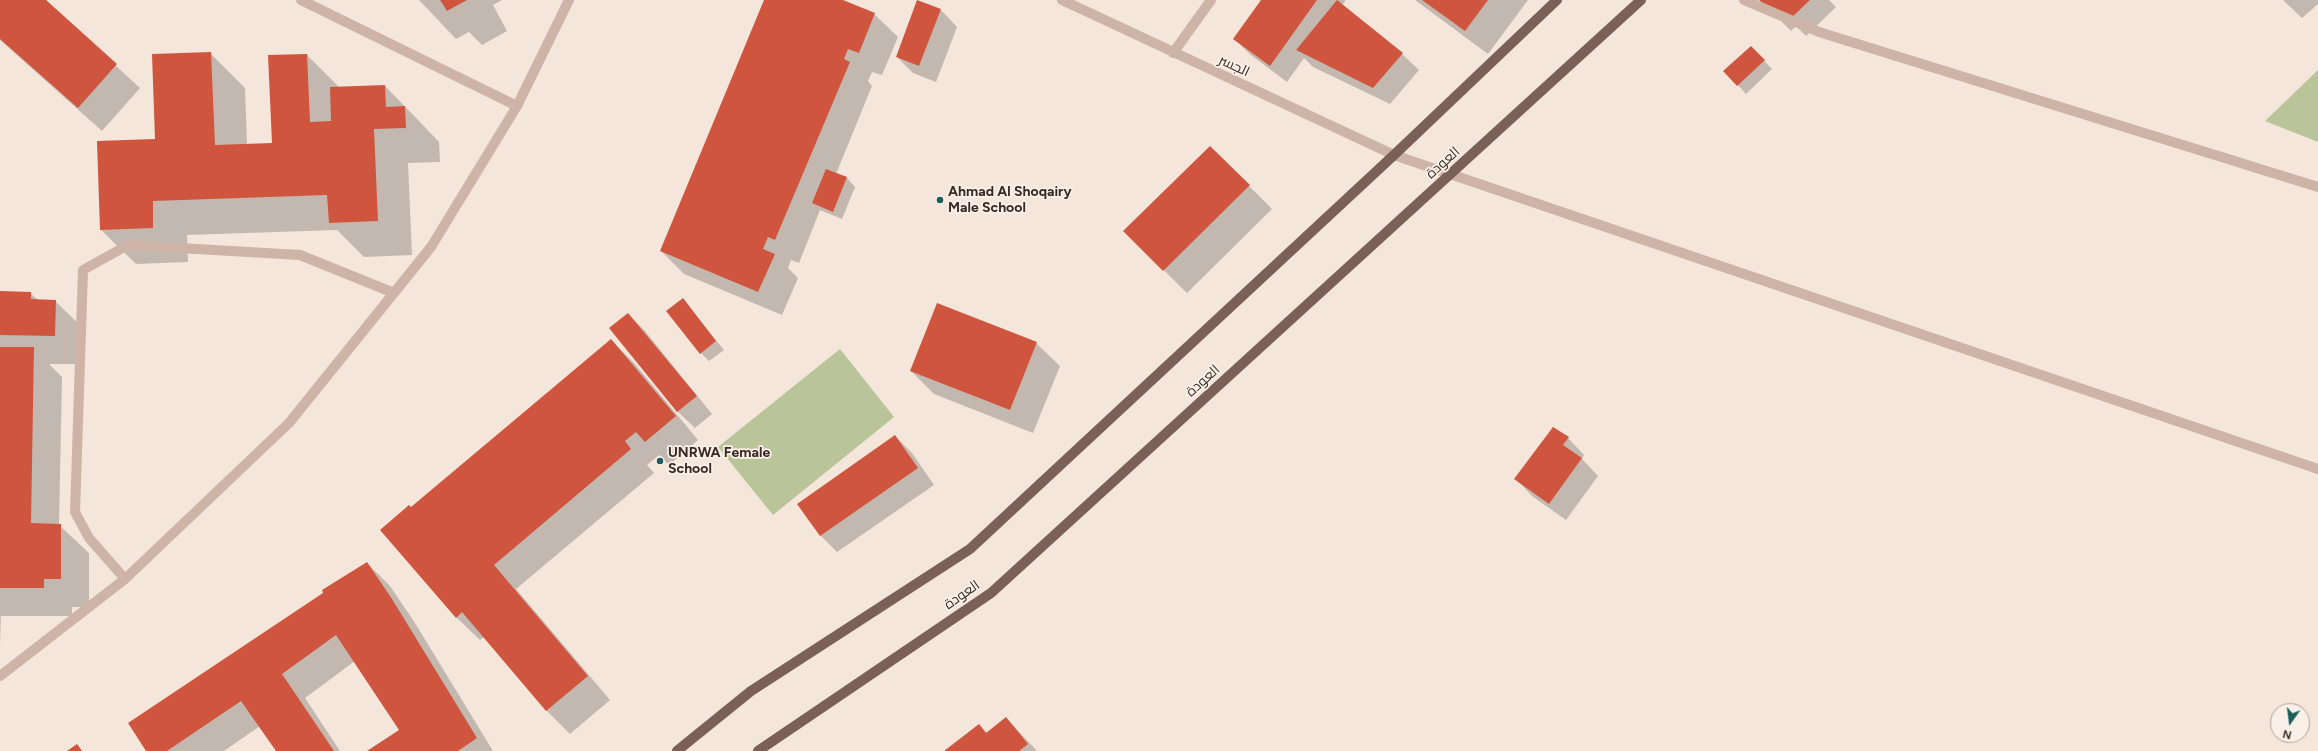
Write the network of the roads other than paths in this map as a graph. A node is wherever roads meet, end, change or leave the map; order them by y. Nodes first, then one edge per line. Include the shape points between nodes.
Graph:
1 (301, 0) edge
2 (569, 0) edge
3 (1062, 0) edge
4 (1210, 0) edge
5 (1557, 0) edge
6 (1641, 0) edge
7 (1744, 0) edge
8 (1173, 53) junction
9 (517, 106) junction
10 (1394, 155) junction
11 (1452, 173) junction
12 (2318, 187) edge
13 (394, 293) junction
14 (2318, 470) edge
15 (125, 579) junction
16 (0, 676) edge
17 (677, 751) edge
18 (758, 751) edge

1 - 9 street
2 - 9 street
3 - 8 street, الجسر
4 - 8 street
5 - 10 main road
6 - 11 main road, العودة
7 - 12 street via 1819,32
8 - 10 street, الجسر
9 - 13 street via 431,247
10 - 11 street, الجسر
10 - 17 main road via 970,549 751,691
11 - 14 street, الجسر
11 - 18 main road, العودة via 991,593
13 - 15 street via 289,423
13 - 15 street via 300,255 128,245 83,270 75,512 89,538
15 - 16 street

